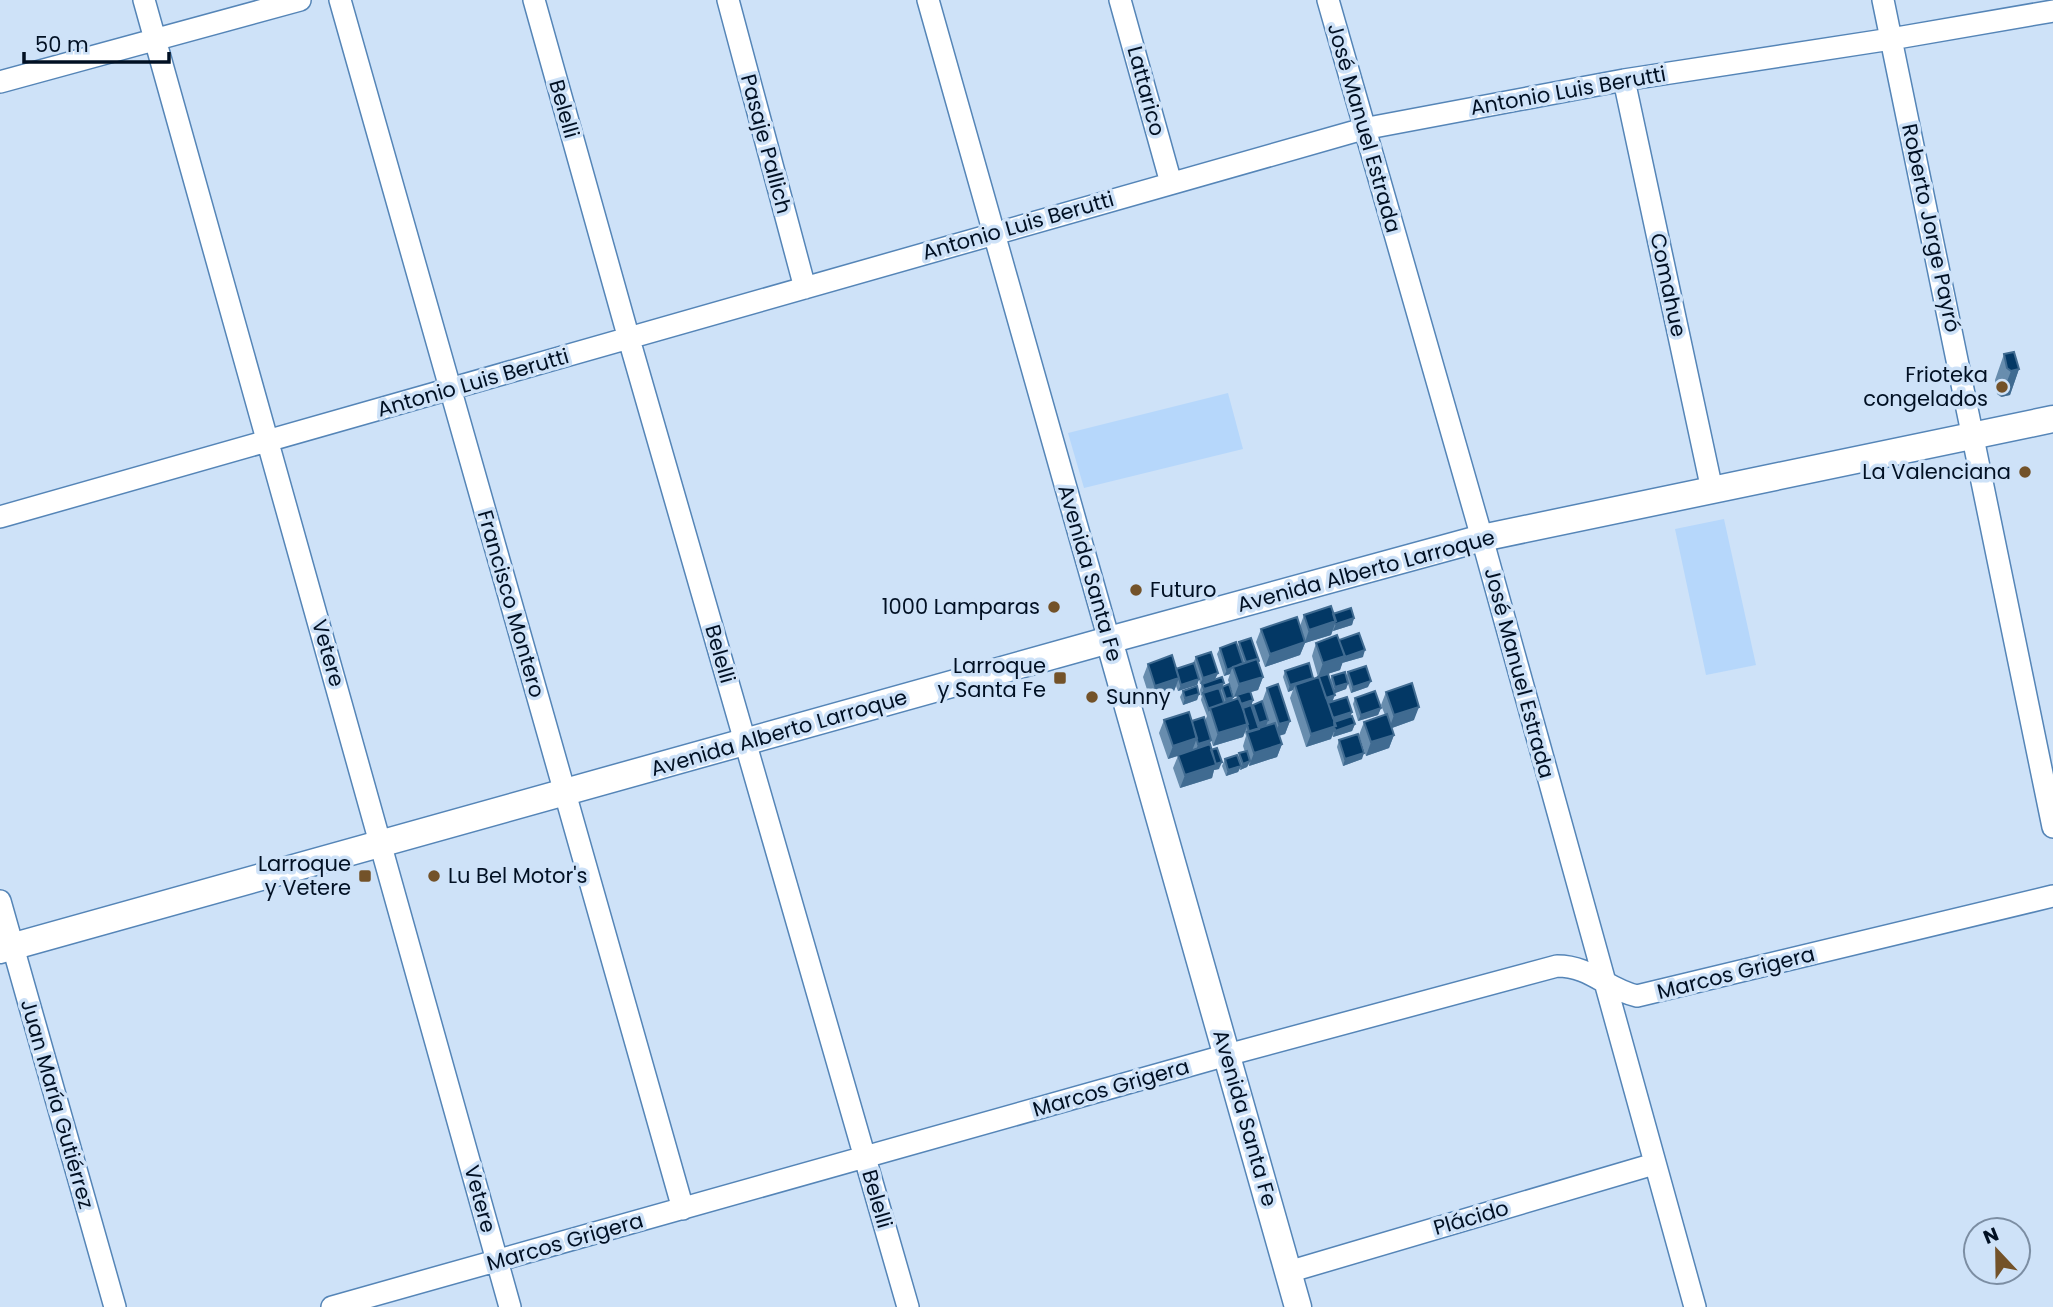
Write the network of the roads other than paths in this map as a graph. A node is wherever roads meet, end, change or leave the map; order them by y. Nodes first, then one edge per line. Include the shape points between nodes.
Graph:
1 (144, 0) edge
2 (300, 0) edge
3 (340, 0) edge
4 (534, 0) edge
5 (728, 0) edge
6 (928, 0) edge
7 (1121, 0) edge
8 (1328, 0) edge
9 (1883, 0) edge
10 (2053, 10) edge
11 (1891, 39) junction
12 (155, 40) junction
13 (1624, 80) junction
14 (0, 82) edge
15 (1363, 129) junction
16 (1171, 183) junction
17 (994, 233) junction
18 (805, 288) junction
19 (629, 339) junction
20 (449, 390) junction
21 (2053, 419) edge
22 (1974, 435) junction
23 (268, 442) junction
24 (1712, 490) junction
25 (0, 517) edge
26 (1482, 538) junction
27 (1109, 640) junction
28 (746, 742) junction
29 (566, 793) junction
30 (2053, 827) edge
31 (382, 844) junction
32 (2053, 896) edge
33 (0, 901) edge
34 (7, 948) edge
35 (1604, 982) junction
36 (1227, 1055) junction
37 (866, 1157) junction
38 (1654, 1164) junction
39 (682, 1209) junction
40 (497, 1261) junction
41 (1288, 1272) junction
42 (115, 1307) edge
43 (332, 1307) edge
44 (510, 1307) edge
45 (908, 1307) edge
46 (1298, 1307) edge
47 (1695, 1307) edge

1 - 12 street, Vetere
2 - 12 street
3 - 20 street, Francisco Montero
4 - 19 street, Belelli
5 - 18 street, Pasaje Pallich
6 - 17 street, Avenida Santa Fe
7 - 16 street, Lattarico
8 - 15 street, José Manuel Estrada
9 - 11 street, Roberto Jorge Payró
10 - 11 street, Antonio Luis Berutti
11 - 13 street, Antonio Luis Berutti
11 - 22 street, Roberto Jorge Payró
12 - 14 street
12 - 23 street, Vetere
13 - 15 street, Antonio Luis Berutti
13 - 24 street, Comahue
15 - 16 street, Antonio Luis Berutti
15 - 26 street, José Manuel Estrada
16 - 17 street, Antonio Luis Berutti
17 - 18 street, Antonio Luis Berutti
17 - 27 street, Avenida Santa Fe
18 - 19 street, Antonio Luis Berutti
19 - 20 street, Antonio Luis Berutti
19 - 28 street, Belelli
20 - 23 street, Antonio Luis Berutti
20 - 29 street, Francisco Montero
21 - 22 main road, Avenida Alberto Larroque
22 - 24 main road, Avenida Alberto Larroque
22 - 30 street, Roberto Jorge Payró
23 - 25 street, Antonio Luis Berutti
23 - 31 street, Vetere
24 - 26 main road, Avenida Alberto Larroque
26 - 27 main road, Avenida Alberto Larroque
26 - 35 street, José Manuel Estrada
27 - 28 main road, Avenida Alberto Larroque
27 - 36 main road, Avenida Santa Fe
28 - 29 main road, Avenida Alberto Larroque
28 - 37 street, Belelli
29 - 31 main road, Avenida Alberto Larroque
29 - 39 street, Francisco Montero
31 - 34 main road, Avenida Alberto Larroque
31 - 40 street, Vetere
32 - 35 street, Marcos Grigera via 1637,996
33 - 34 street, Juan María Gutiérrez
34 - 42 street, Juan María Gutiérrez
35 - 36 street, Marcos Grigera via 1582,969 1557,966
35 - 38 street, José Manuel Estrada
36 - 37 street, Marcos Grigera
36 - 41 main road, Avenida Santa Fe
37 - 39 street, Marcos Grigera
37 - 45 street, Belelli
38 - 41 street, Plácido
38 - 47 street, José Manuel Estrada
39 - 40 street, Marcos Grigera
40 - 43 street, Marcos Grigera
40 - 44 street, Vetere
41 - 46 main road, Avenida Santa Fe

